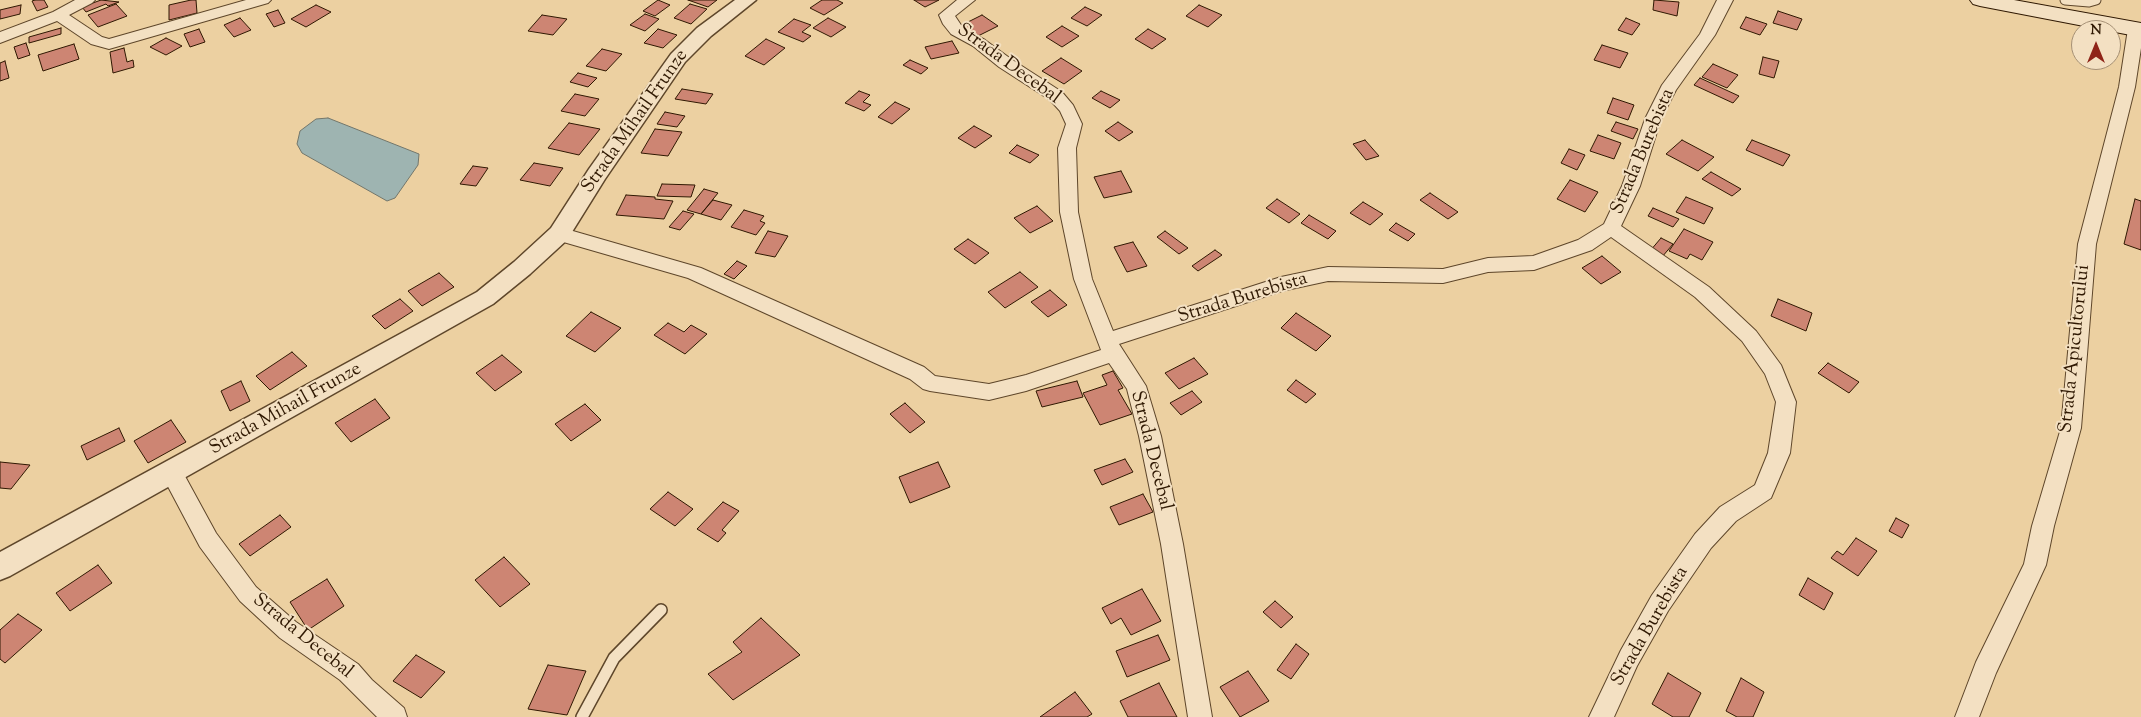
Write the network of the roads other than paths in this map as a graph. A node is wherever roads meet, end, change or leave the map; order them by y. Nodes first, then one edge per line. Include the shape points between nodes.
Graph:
1 (87, 0) edge
2 (263, 0) edge
3 (747, 0) edge
4 (967, 0) edge
5 (1726, 0) edge
6 (1980, 0) edge
7 (2096, 0) edge
8 (2070, 1) edge
9 (58, 15) junction
10 (2085, 20) joint
11 (2121, 26) edge
12 (2138, 29) edge
13 (0, 38) edge
14 (1612, 228) junction
15 (559, 234) junction
16 (1110, 347) junction
17 (172, 473) junction
18 (0, 566) edge
19 (660, 610) dead end
20 (395, 717) edge
21 (582, 717) edge
22 (1200, 717) edge
23 (1601, 717) edge
24 (1967, 717) edge

1 - 9 street
2 - 9 street via 109,44 84,34
3 - 15 street, Strada Mihail Frunze via 704,32 678,58
4 - 16 street, Strada Decebal via 948,15 948,22 1056,96 1074,124 1067,148 1070,212 1083,279
5 - 14 street, Strada Burebista via 1707,35 1668,88
6 - 10 main road
7 - 8 lane
8 - 10 lane
9 - 13 street
11 - 12 main road
12 - 24 street, Strada Apicultorului via 2128,87 2086,244 2071,428 2035,565 1985,670
14 - 16 street, Strada Burebista via 1585,245 1534,262 1488,265 1443,276 1328,274 1281,284
14 - 23 street, Strada Burebista via 1702,292 1749,336 1774,371 1786,402 1779,453 1763,491 1728,514 1703,541 1660,603
15 - 16 street, Strada Burebista via 694,273 917,373 930,383 989,392 1026,383
15 - 17 street, Strada Mihail Frunze via 485,298
16 - 22 street, Strada Decebal via 1136,386 1150,436 1172,544
17 - 18 street, Strada Mihail Frunze
17 - 20 street, Strada Decebal via 208,540 248,594 288,630 350,672
19 - 21 lane via 614,658

